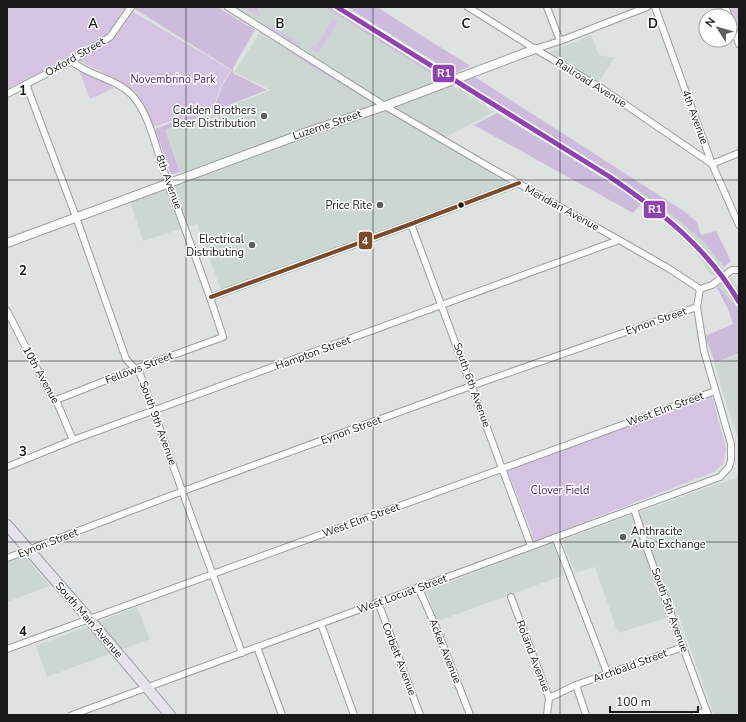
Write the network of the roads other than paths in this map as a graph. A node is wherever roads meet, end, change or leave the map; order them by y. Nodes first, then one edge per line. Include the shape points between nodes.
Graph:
1 (131, 7) edge
2 (228, 7) edge
3 (468, 7) edge
4 (547, 7) edge
5 (647, 7) edge
6 (655, 7) edge
7 (560, 41) junction
8 (535, 49) junction
9 (71, 61) junction
10 (26, 84) junction
11 (7, 94) edge
12 (385, 106) junction
13 (739, 153) edge
14 (712, 164) junction
15 (169, 183) junction
16 (519, 183) junction
17 (76, 217) junction
18 (411, 224) junction
19 (739, 225) edge
20 (619, 240) junction
21 (7, 243) edge
22 (739, 270) edge
23 (700, 289) junction
24 (211, 297) junction
25 (442, 306) junction
26 (697, 307) junction
27 (7, 311) edge
28 (224, 337) joint
29 (135, 369) junction
30 (471, 386) junction
31 (715, 391) junction
32 (56, 400) junction
33 (153, 412) junction
34 (73, 440) junction
35 (7, 467) edge
36 (502, 468) junction
37 (183, 491) junction
38 (634, 509) junction
39 (7, 525) edge
40 (555, 537) junction
41 (531, 546) junction
42 (28, 551) junction
43 (7, 558) edge
44 (212, 574) junction
45 (418, 587) junction
46 (511, 597) dead end
47 (378, 602) junction
48 (90, 620) junction
49 (321, 624) junction
50 (257, 647) junction
51 (683, 647) junction
52 (7, 650) edge
53 (242, 653) junction
54 (608, 674) junction
55 (576, 685) junction
56 (147, 688) junction
57 (549, 698) junction
58 (708, 713) edge
59 (72, 715) edge
60 (170, 715) edge
61 (282, 715) edge
62 (354, 715) edge
63 (420, 715) edge
64 (470, 715) edge
65 (547, 715) edge
66 (586, 715) edge
67 (695, 715) edge

1 - 9 street, Oxford Street via 110,37
2 - 12 street, Meridian Avenue
3 - 8 street, Railroad Avenue
4 - 7 street
5 - 7 street, Luzerne Street
6 - 14 street, 4th Avenue
7 - 8 street, Luzerne Street
8 - 12 street, Luzerne Street
8 - 14 street, Railroad Avenue via 602,88
9 - 10 street, Oxford Street
9 - 15 street, 8th Avenue via 79,68 118,85 132,96 145,116
10 - 11 street, Oxford Street
10 - 17 street, South 9th Avenue
12 - 15 street, Luzerne Street
12 - 16 street, Meridian Avenue
13 - 14 street
14 - 19 street, 4th Avenue
15 - 17 street, Luzerne Street
15 - 24 street, 8th Avenue
16 - 18 street
16 - 20 street, Meridian Avenue
17 - 21 street, Luzerne Street
17 - 29 street, South 9th Avenue via 126,359
18 - 24 street
18 - 25 street, South 6th Avenue
20 - 23 street, Meridian Avenue
20 - 25 street, Hampton Street
22 - 23 street via 732,270
23 - 26 street
24 - 28 street, 8th Avenue
25 - 30 street, South 6th Avenue
25 - 33 street, Hampton Street
26 - 30 street, Eynon Street
26 - 31 street via 704,351
27 - 32 street, 10th Avenue via 50,394
28 - 29 street, Fellows Street
29 - 32 street, Fellows Street
29 - 33 street, South 9th Avenue via 140,374
30 - 36 street, South 6th Avenue
30 - 37 street, Eynon Street
31 - 36 street, West Elm Street
31 - 38 street, West Locust Street via 730,444 729,467 720,477
32 - 34 street, 10th Avenue
33 - 34 street, Hampton Street
33 - 37 street, South 9th Avenue
34 - 35 street, Hampton Street
36 - 41 street, South 6th Avenue
36 - 44 street, West Elm Street
37 - 42 street, Eynon Street
37 - 44 street, South 9th Avenue
38 - 40 street, West Locust Street
38 - 51 street, South 5th Avenue
39 - 42 main road, South Main Avenue
40 - 41 street, West Locust Street
40 - 54 street
41 - 45 street, West Locust Street
42 - 43 street, Eynon Street
42 - 48 main road, South Main Avenue
44 - 48 street, West Elm Street
44 - 53 street, South 9th Avenue
45 - 47 street, West Locust Street
45 - 64 street, Acker Avenue
46 - 57 street, Roland Avenue
47 - 49 street, West Locust Street
47 - 63 street, Corbett Avenue
48 - 52 street, West Elm Street
48 - 56 main road, South Main Avenue
49 - 50 street, West Locust Street
49 - 62 street
50 - 53 street, West Locust Street
50 - 61 street
51 - 54 street, Archbald Street
51 - 58 street, South 5th Avenue
53 - 56 street, West Locust Street
54 - 55 street, Archbald Street
55 - 57 street, Archbald Street
55 - 66 street
56 - 59 street, West Locust Street
56 - 60 main road, South Main Avenue
57 - 65 street, Roland Avenue
58 - 67 street

